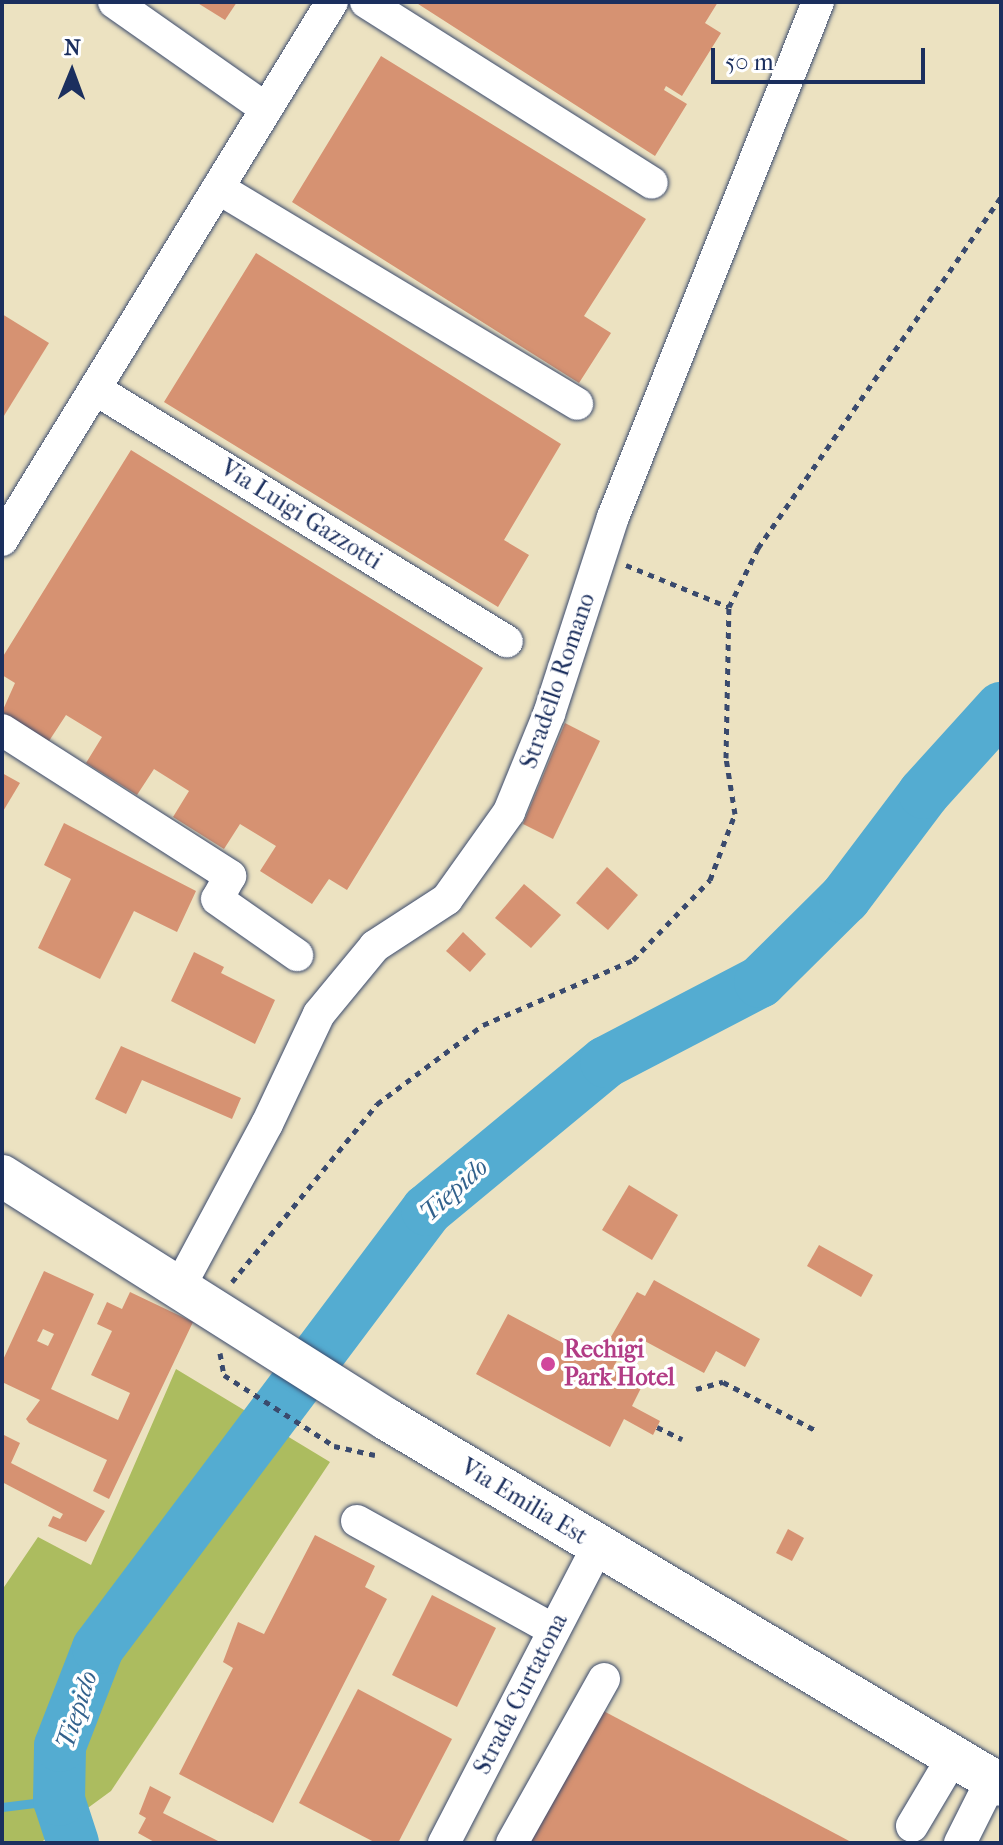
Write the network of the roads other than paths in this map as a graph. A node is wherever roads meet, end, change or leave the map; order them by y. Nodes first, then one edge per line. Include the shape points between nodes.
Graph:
1 (114, 2) edge
2 (332, 2) edge
3 (366, 2) edge
4 (818, 2) edge
5 (266, 109) junction
6 (652, 183) dead end
7 (218, 188) junction
8 (95, 389) junction
9 (577, 404) dead end
10 (2, 540) edge
11 (507, 641) dead end
12 (2, 730) edge
13 (297, 955) dead end
14 (2, 1176) edge
15 (189, 1268) junction
16 (357, 1521) dead end
17 (598, 1546) junction
18 (554, 1630) junction
19 (604, 1679) dead end
20 (953, 1757) junction
21 (996, 1782) edge
22 (912, 1826) dead end
23 (444, 1843) edge
24 (512, 1843) edge
25 (960, 1843) edge

1 - 5 street
2 - 5 street
3 - 6 street
4 - 15 street, Stradello Romano via 601,555 549,714 509,812 447,899 375,946 319,1014
5 - 7 street
7 - 8 street
7 - 9 street
8 - 10 street
8 - 11 street, Via Luigi Gazzotti
12 - 13 street via 230,876 217,899
14 - 15 main road, Via Emilia Est
15 - 17 main road, Via Emilia Est via 256,1339
16 - 18 street
17 - 18 street, Strada Curtatona
17 - 20 main road, Via Emilia Est
18 - 23 street, Strada Curtatona
19 - 24 street
20 - 21 main road, Via Emilia Est
20 - 22 street
21 - 25 street, Via Emilia Est

